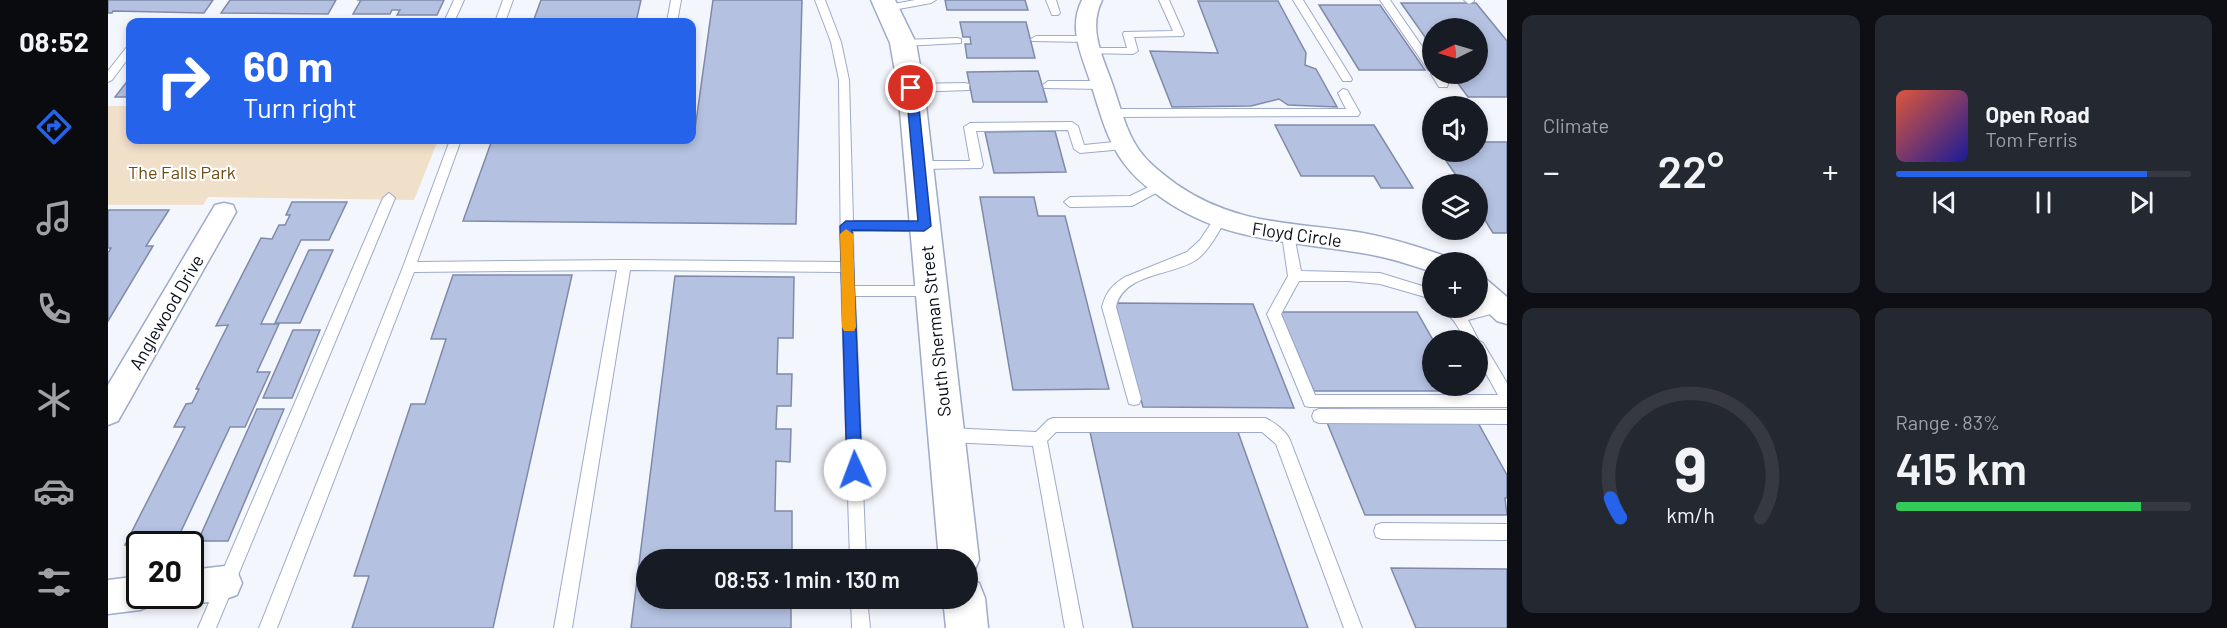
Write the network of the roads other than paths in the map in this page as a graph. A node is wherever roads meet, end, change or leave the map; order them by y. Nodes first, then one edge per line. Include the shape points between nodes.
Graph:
1 (459, 0) edge
2 (508, 0) edge
3 (676, 0) edge
4 (820, 0) edge
5 (925, 0) edge
6 (931, 0) edge
7 (1051, 0) edge
8 (1092, 0) edge
9 (1164, 0) edge
10 (1298, 0) edge
11 (1385, 0) edge
12 (886, 4) edge
13 (1055, 13) dead end
14 (451, 18) edge
15 (501, 18) edge
16 (673, 18) edge
17 (1036, 39) dead end
18 (957, 40) dead end
19 (903, 43) junction
20 (1088, 45) junction
21 (1422, 54) edge
22 (126, 55) edge
23 (108, 78) edge
24 (1347, 80) dead end
25 (1102, 85) junction
26 (1048, 86) dead end
27 (965, 87) dead end
28 (911, 88) junction
29 (1343, 93) dead end
30 (1112, 113) junction
31 (454, 144) edge
32 (1124, 145) junction
33 (919, 165) junction
34 (1161, 185) junction
35 (388, 198) dead end
36 (1070, 202) dead end
37 (224, 212) dead end
38 (1220, 219) junction
39 (846, 226) junction
40 (924, 226) junction
41 (1288, 235) junction
42 (1422, 258) edge
43 (624, 265) junction
44 (409, 267) junction
45 (847, 267) junction
46 (1295, 276) junction
47 (1422, 290) edge
48 (848, 291) junction
49 (930, 291) junction
50 (1488, 295) edge
51 (1505, 308) edge
52 (1488, 309) edge
53 (1488, 364) edge
54 (1507, 396) edge
55 (1134, 399) dead end
56 (1507, 401) edge
57 (108, 412) edge
58 (1320, 416) dead end
59 (1507, 417) edge
60 (946, 435) junction
61 (1039, 439) junction
62 (1382, 531) dead end
63 (1507, 532) edge
64 (858, 549) edge
65 (959, 549) edge
66 (225, 583) junction
67 (204, 585) edge
68 (126, 595) edge
69 (108, 597) edge
70 (860, 609) edge
71 (965, 609) edge
72 (207, 628) edge
73 (268, 628) edge
74 (563, 628) edge
75 (861, 628) edge
76 (967, 628) edge
77 (1074, 628) edge
78 (1353, 628) edge

1 - 14 lane
2 - 15 lane
3 - 16 lane
4 - 39 lane via 836,42 844,81
5 - 6 lane
5 - 12 lane
7 - 13 lane
8 - 20 street, Floyd Circle via 1084,20
9 - 20 lane via 1179,34 1128,34 1133,51
10 - 24 lane
11 - 21 lane
12 - 19 street, South Sherman Street
17 - 20 lane
18 - 19 lane
19 - 28 street, South Sherman Street
20 - 25 street, Floyd Circle
22 - 23 lane
25 - 26 lane
25 - 30 street, Floyd Circle
27 - 28 lane
28 - 33 street, South Sherman Street
29 - 30 lane via 1354,113
30 - 32 street, Floyd Circle
31 - 44 lane
32 - 33 lane via 1080,149 1072,126 970,127 976,165
32 - 34 street, Floyd Circle via 1142,169
33 - 40 street, South Sherman Street
34 - 36 lane via 1132,201
34 - 38 street, Floyd Circle
35 - 66 lane
37 - 57 street, Anglewood Drive
38 - 41 street, Floyd Circle
38 - 55 lane via 1198,252 1129,282 1113,294 1109,307
39 - 40 lane
39 - 45 lane
40 - 49 street, South Sherman Street
41 - 42 street, Floyd Circle via 1379,244
41 - 46 lane
43 - 44 lane
43 - 45 lane
43 - 74 lane
44 - 73 lane
45 - 48 lane
46 - 47 lane via 1373,276
46 - 56 lane via 1274,314 1310,401
48 - 49 lane
48 - 64 lane
49 - 60 street, South Sherman Street
50 - 51 street
51 - 52 lane
53 - 54 lane
58 - 59 lane
60 - 61 lane
60 - 65 street, South Sherman Street
61 - 77 lane
61 - 78 lane via 1053,425 1265,425 1282,440
62 - 63 lane
66 - 67 street
66 - 72 lane
68 - 69 street
70 - 75 lane
71 - 76 street

